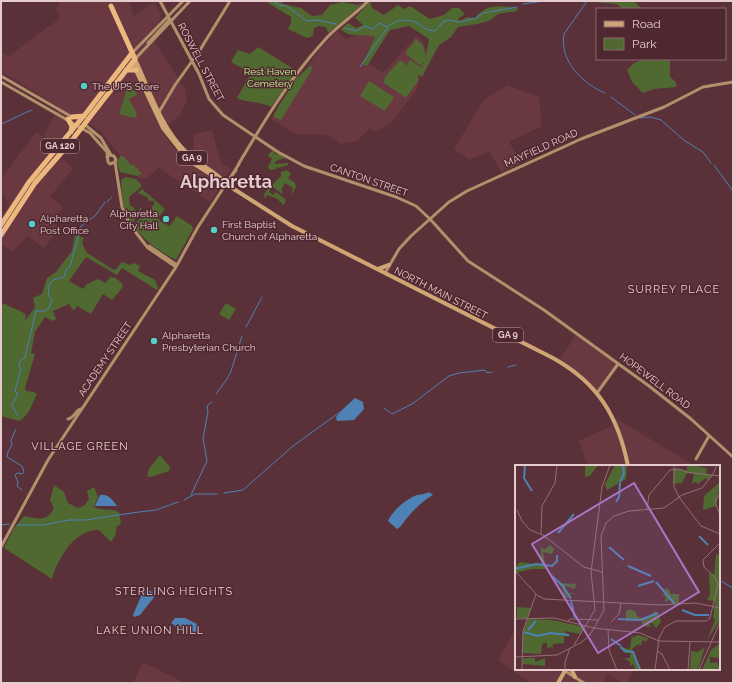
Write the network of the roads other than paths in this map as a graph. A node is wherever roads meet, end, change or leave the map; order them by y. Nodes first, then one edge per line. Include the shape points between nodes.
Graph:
1 (160, 1) edge
2 (184, 1) edge
3 (190, 1) edge
4 (230, 1) edge
5 (368, 1) edge
6 (110, 4) edge
7 (163, 7) junction
8 (177, 8) junction
9 (170, 19) junction
10 (132, 58) junction
11 (193, 62) junction
12 (126, 70) junction
13 (136, 70) junction
14 (1, 76) edge
15 (1, 82) edge
16 (733, 82) edge
17 (151, 103) junction
18 (158, 113) junction
19 (85, 115) junction
20 (70, 118) junction
21 (157, 118) junction
22 (81, 124) junction
23 (166, 126) junction
24 (71, 132) junction
25 (256, 138) junction
26 (111, 155) junction
27 (108, 157) junction
28 (116, 161) junction
29 (110, 164) junction
30 (117, 173) junction
31 (226, 183) junction
32 (430, 219) junction
33 (1, 225) edge
34 (1, 235) edge
35 (389, 265) junction
36 (176, 266) junction
37 (377, 269) junction
38 (385, 273) junction
39 (562, 323) joint
40 (618, 364) junction
41 (597, 393) junction
42 (81, 408) junction
43 (68, 419) dead end
44 (709, 436) junction
45 (733, 457) edge
46 (696, 459) dead end
47 (628, 465) edge
48 (1, 547) edge
49 (568, 670) edge
50 (575, 677) joint
51 (559, 683) edge
52 (584, 683) edge

1 - 7 street, ROSWELL STREET
2 - 8 street
3 - 9 street
4 - 11 street
5 - 25 street, ACADEMY STREET via 317,48
6 - 10 highway, GA 9
6 - 10 highway, GA 9 via 123,28
7 - 8 street via 169,11
7 - 9 street, ROSWELL STREET
8 - 9 street
9 - 10 street
9 - 10 street via 146,47
9 - 11 street, ROSWELL STREET
10 - 12 highway, GA 120
10 - 13 main road, GA 9
10 - 18 main road, GA 9
10 - 19 highway, GA 120
11 - 18 street
11 - 25 street, ROSWELL STREET via 215,108
12 - 13 highway
12 - 22 highway, GA 120
13 - 17 main road, GA 9
14 - 20 street
15 - 20 street
16 - 32 street, MAYFIELD ROAD via 703,87 664,107 594,133 473,188 453,199
17 - 18 main road
17 - 21 main road, GA 9
18 - 23 main road, GA 9
19 - 20 highway
19 - 22 highway, GA 120
20 - 22 street
20 - 24 highway
21 - 23 main road
21 - 31 main road, GA 9 via 171,140 185,155 200,168
22 - 24 highway, GA 120
22 - 26 street via 101,138
22 - 27 street via 98,140
22 - 34 highway, GA 120 via 35,183
23 - 31 main road, GA 9 via 187,153
24 - 33 highway, GA 120 via 29,182
25 - 31 street, ACADEMY STREET
25 - 32 street, CANTON STREET via 310,168 406,201 419,208
26 - 27 street
26 - 28 street
27 - 29 street via 107,162
28 - 29 street
28 - 30 street
29 - 30 street
30 - 36 street via 125,217 148,248
31 - 36 street, ACADEMY STREET
31 - 37 main road, NORTH MAIN STREET / GA 9 via 292,226
32 - 35 street, MAYFIELD ROAD via 404,243
32 - 39 street, CANTON STREET via 468,261
35 - 37 main road
35 - 38 street, MAYFIELD ROAD
36 - 42 street, ACADEMY STREET
37 - 38 main road, NORTH MAIN STREET / GA 9
38 - 41 main road, NORTH MAIN STREET / GA 9 via 564,364 581,376
39 - 40 street, HOPEWELL ROAD
40 - 41 street
40 - 44 street, HOPEWELL ROAD via 676,406
41 - 47 main road, NORTH MAIN STREET / GA 9 via 615,421
42 - 43 street
42 - 48 street, ACADEMY STREET via 41,472
44 - 45 street, HOPEWELL ROAD
44 - 46 street
49 - 50 main road
49 - 51 main road
50 - 52 street

